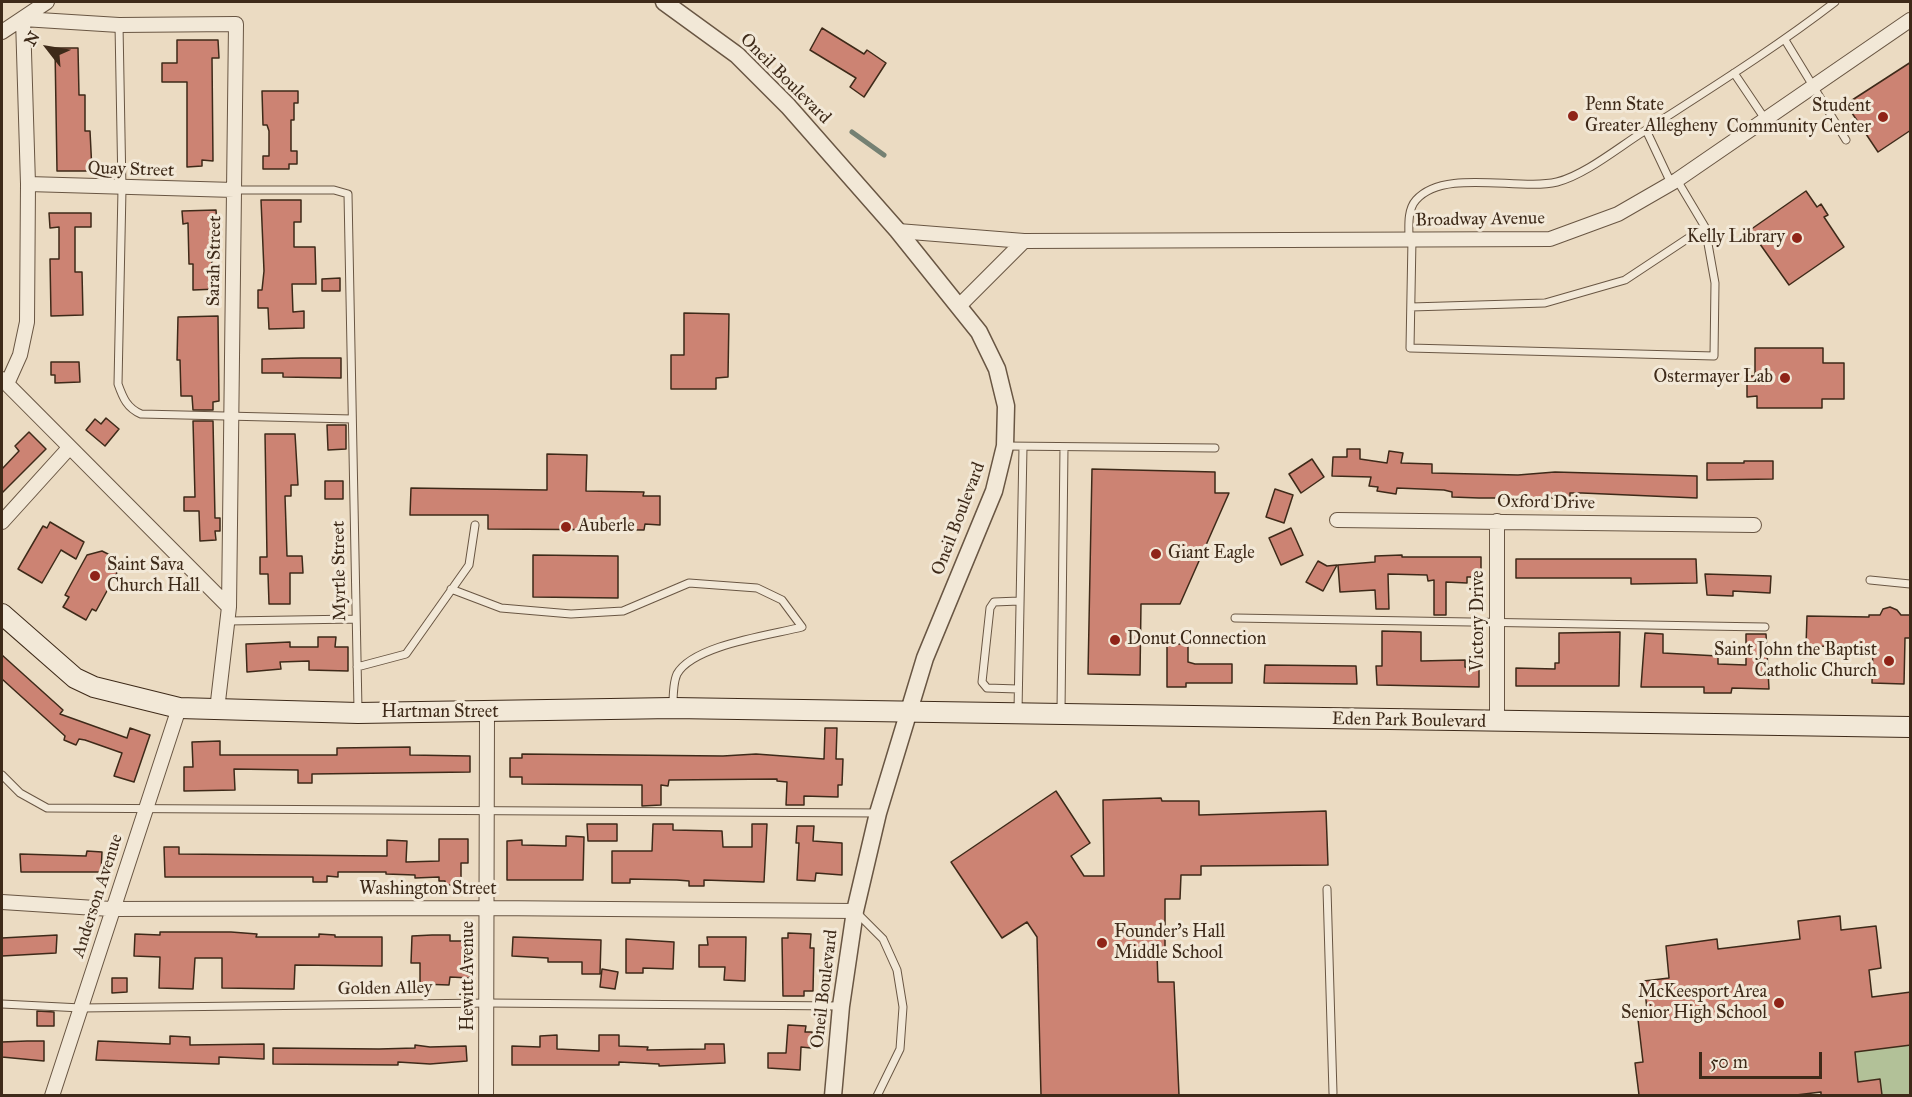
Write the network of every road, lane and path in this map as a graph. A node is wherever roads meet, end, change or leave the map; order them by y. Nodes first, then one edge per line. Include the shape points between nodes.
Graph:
1 (47, 2) edge
2 (664, 2) edge
3 (1835, 2) edge
4 (23, 19) junction
5 (1911, 20) edge
6 (119, 25) junction
7 (2, 32) edge
8 (1785, 40) junction
9 (1734, 73) junction
10 (1812, 87) junction
11 (1765, 119) junction
12 (1646, 130) junction
13 (1846, 140) dead end
14 (1674, 181) junction
15 (28, 184) junction
16 (122, 189) junction
17 (234, 190) junction
18 (1704, 227) junction
19 (898, 231) junction
20 (1411, 239) junction
21 (1024, 241) junction
22 (960, 305) junction
23 (1411, 307) junction
24 (4, 381) edge
25 (231, 416) junction
26 (352, 419) junction
27 (1005, 446) junction
28 (1023, 447) junction
29 (1064, 447) junction
30 (69, 448) junction
31 (1215, 448) dead end
32 (1337, 520) dead end
33 (1497, 521) junction
34 (2, 522) edge
35 (475, 525) dead end
36 (1754, 525) dead end
37 (1870, 580) dead end
38 (1911, 584) edge
39 (451, 589) junction
40 (1019, 601) junction
41 (2, 614) edge
42 (228, 614) junction
43 (1235, 618) dead end
44 (356, 619) junction
45 (1497, 621) junction
46 (1765, 627) dead end
47 (357, 667) junction
48 (1018, 689) junction
49 (179, 708) junction
50 (673, 708) junction
51 (217, 710) junction
52 (909, 712) junction
53 (358, 713) junction
54 (487, 713) junction
55 (1018, 714) junction
56 (1061, 715) junction
57 (1497, 722) junction
58 (1911, 728) edge
59 (2, 775) edge
60 (145, 810) junction
61 (488, 812) junction
62 (878, 813) junction
63 (1327, 889) dead end
64 (2, 902) edge
65 (488, 908) junction
66 (111, 909) junction
67 (855, 911) junction
68 (488, 1003) junction
69 (2, 1004) edge
70 (841, 1005) junction
71 (81, 1008) junction
72 (1333, 1094) dead end
73 (52, 1095) edge
74 (486, 1095) edge
75 (833, 1095) edge
76 (877, 1095) edge

1 - 4 street
2 - 19 street, Oneil Boulevard via 737,55 788,106
3 - 8 lane
4 - 6 street, Sarah Street
4 - 7 street
4 - 15 street
5 - 10 street, Broadway Avenue
6 - 16 lane
6 - 17 street, Sarah Street via 236,24
8 - 9 lane
8 - 10 lane
9 - 11 lane
9 - 12 lane
10 - 11 street, Broadway Avenue
10 - 13 lane
11 - 14 street, Broadway Avenue
12 - 14 lane
12 - 20 lane via 1557,182 1445,185 1427,191 1414,201 1409,214
14 - 18 lane
14 - 20 street, Broadway Avenue via 1618,214 1550,239
15 - 16 street, Quay Street
15 - 24 street via 27,322 20,355
16 - 17 street, Quay Street
16 - 25 lane via 118,384 123,399 131,410 141,414
17 - 25 street, Sarah Street
17 - 26 lane, Myrtle Street via 334,190 348,195
18 - 23 lane via 1625,280 1545,303
18 - 23 lane via 1715,283 1714,356 1410,348
19 - 21 street, Broadway Avenue
19 - 22 street, Oneil Boulevard
20 - 21 street, Broadway Avenue
20 - 23 lane
21 - 22 street
22 - 27 street, Oneil Boulevard via 980,332 997,369 1006,406
24 - 30 street
25 - 26 lane
25 - 42 street, Sarah Street
26 - 44 lane, Myrtle Street
27 - 28 lane
27 - 52 street, Oneil Boulevard via 994,491 925,658
28 - 29 lane
28 - 40 lane
29 - 31 lane
29 - 56 lane
30 - 34 street
30 - 42 street
32 - 33 street, Oxford Drive
33 - 36 street, Oxford Drive
33 - 45 street, Victory Drive
35 - 39 lane via 469,565
37 - 38 lane
39 - 47 lane via 406,654
39 - 50 lane via 501,608 571,614 623,611 689,583 758,588 782,600 802,627 704,652 687,660 676,675
40 - 48 lane
40 - 48 lane via 994,602 990,608 982,682 987,688
41 - 49 main road, Hartman Street via 75,678 94,687
42 - 44 lane
42 - 51 street, Sarah Street
43 - 45 lane
44 - 47 lane, Myrtle Street
45 - 46 lane
45 - 57 street, Victory Drive
47 - 53 lane, Myrtle Street
48 - 55 lane
49 - 51 main road, Hartman Street
49 - 60 street, Anderson Avenue
50 - 52 main road, Hartman Street
50 - 54 main road, Hartman Street
51 - 53 main road, Hartman Street
52 - 55 main road, Eden Park Boulevard
52 - 62 street, Oneil Boulevard
53 - 54 main road, Hartman Street
54 - 61 street, Hewitt Avenue
55 - 56 main road, Eden Park Boulevard
56 - 57 main road, Eden Park Boulevard
57 - 58 main road, Eden Park Boulevard
59 - 60 lane via 20,793 47,808
60 - 61 lane
60 - 66 street, Anderson Avenue
61 - 62 lane
61 - 65 street, Hewitt Avenue
62 - 67 street, Oneil Boulevard
63 - 72 lane
64 - 66 street, Washington Street
65 - 66 street, Washington Street
65 - 67 street, Washington Street
65 - 68 street, Hewitt Avenue
66 - 71 street, Anderson Avenue
67 - 70 street, Oneil Boulevard
67 - 76 lane via 883,939 897,970 903,1007 900,1049
68 - 70 lane, Golden Alley
68 - 71 lane, Golden Alley
68 - 74 street, Hewitt Avenue
69 - 71 lane, Golden Alley
70 - 75 street, Oneil Boulevard
71 - 73 street, Anderson Avenue

